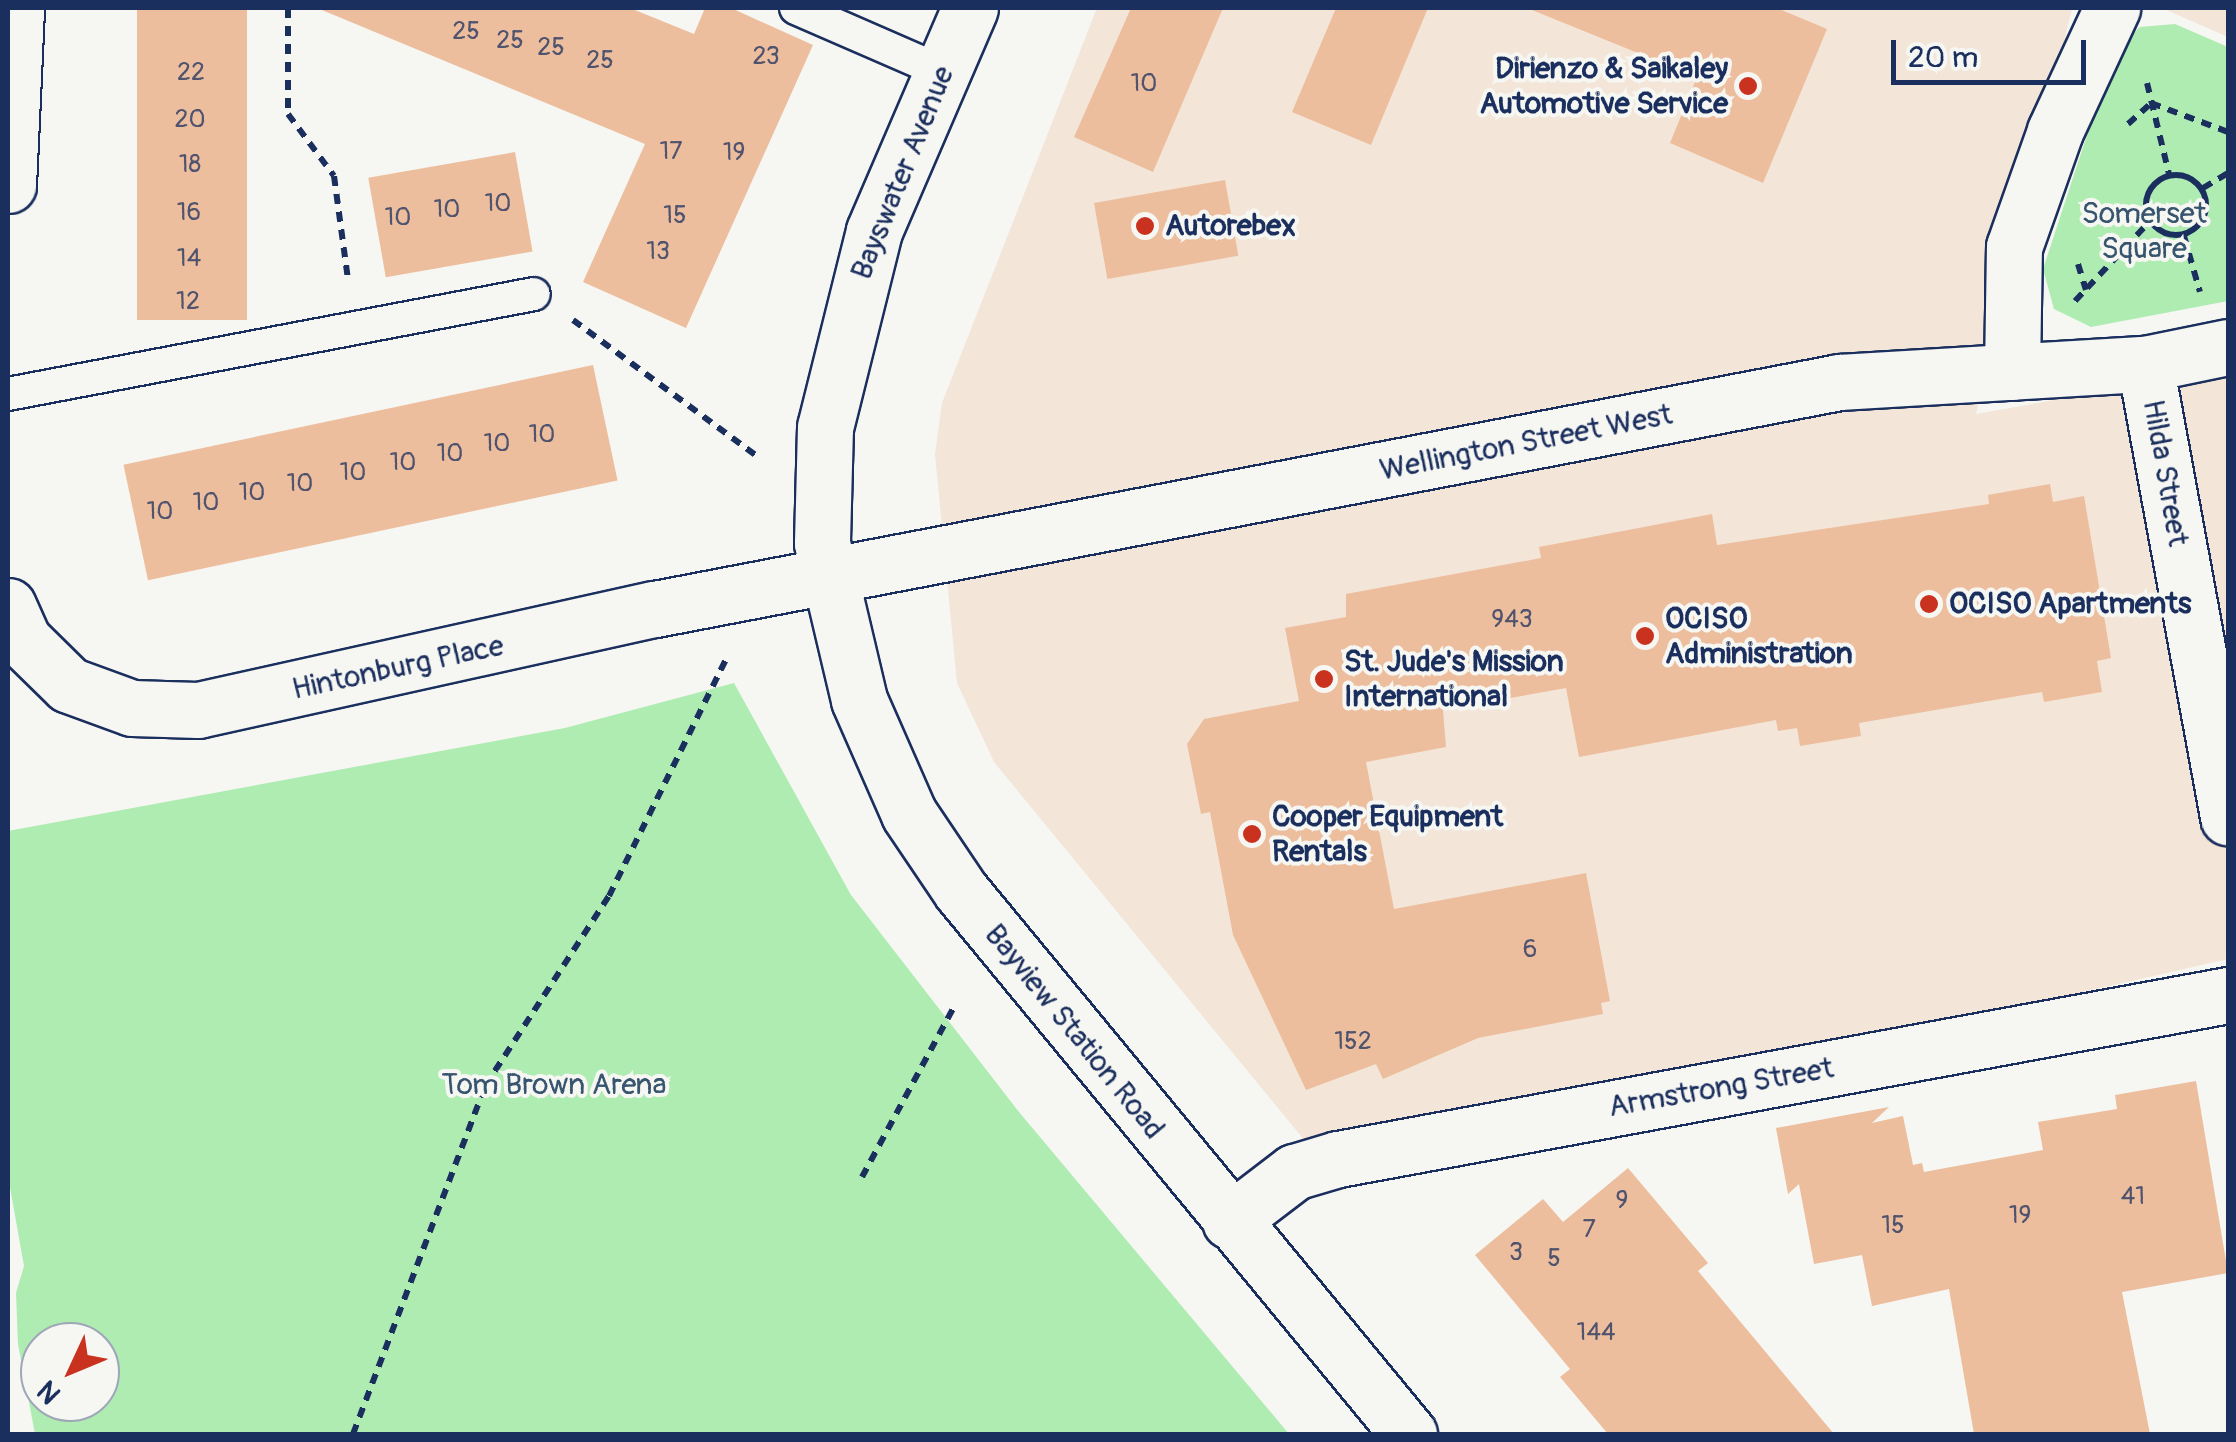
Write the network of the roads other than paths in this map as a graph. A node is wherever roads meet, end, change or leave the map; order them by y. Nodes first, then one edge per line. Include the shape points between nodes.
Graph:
1 (16, 8) edge
2 (796, 8) edge
3 (970, 8) edge
4 (2112, 8) edge
5 (942, 72) junction
6 (8, 185) edge
7 (534, 294) road end
8 (2216, 326) edge
9 (2145, 364) junction
10 (2012, 372) junction
11 (8, 394) edge
12 (828, 578) junction
13 (8, 606) edge
14 (2227, 810) edge
15 (2228, 995) edge
16 (1230, 1221) junction
17 (1409, 1434) edge

1 - 6 street
2 - 5 lane
3 - 5 street, Bayswater Avenue
4 - 10 street via 2055,131 2014,248
5 - 12 street, Bayswater Avenue via 874,231 841,344 820,480
7 - 11 lane
8 - 9 street, Wellington Street West
9 - 10 street, Wellington Street West
9 - 14 street, Hilda Street
10 - 12 street, Wellington Street West via 1839,382
12 - 13 street, Hintonburg Place via 162,713 69,685 23,640
12 - 16 street, Bayview Station Road via 859,700 908,814 1002,947
15 - 16 street, Armstrong Street via 1326,1162 1294,1172
16 - 17 street, Bayview Station Road

